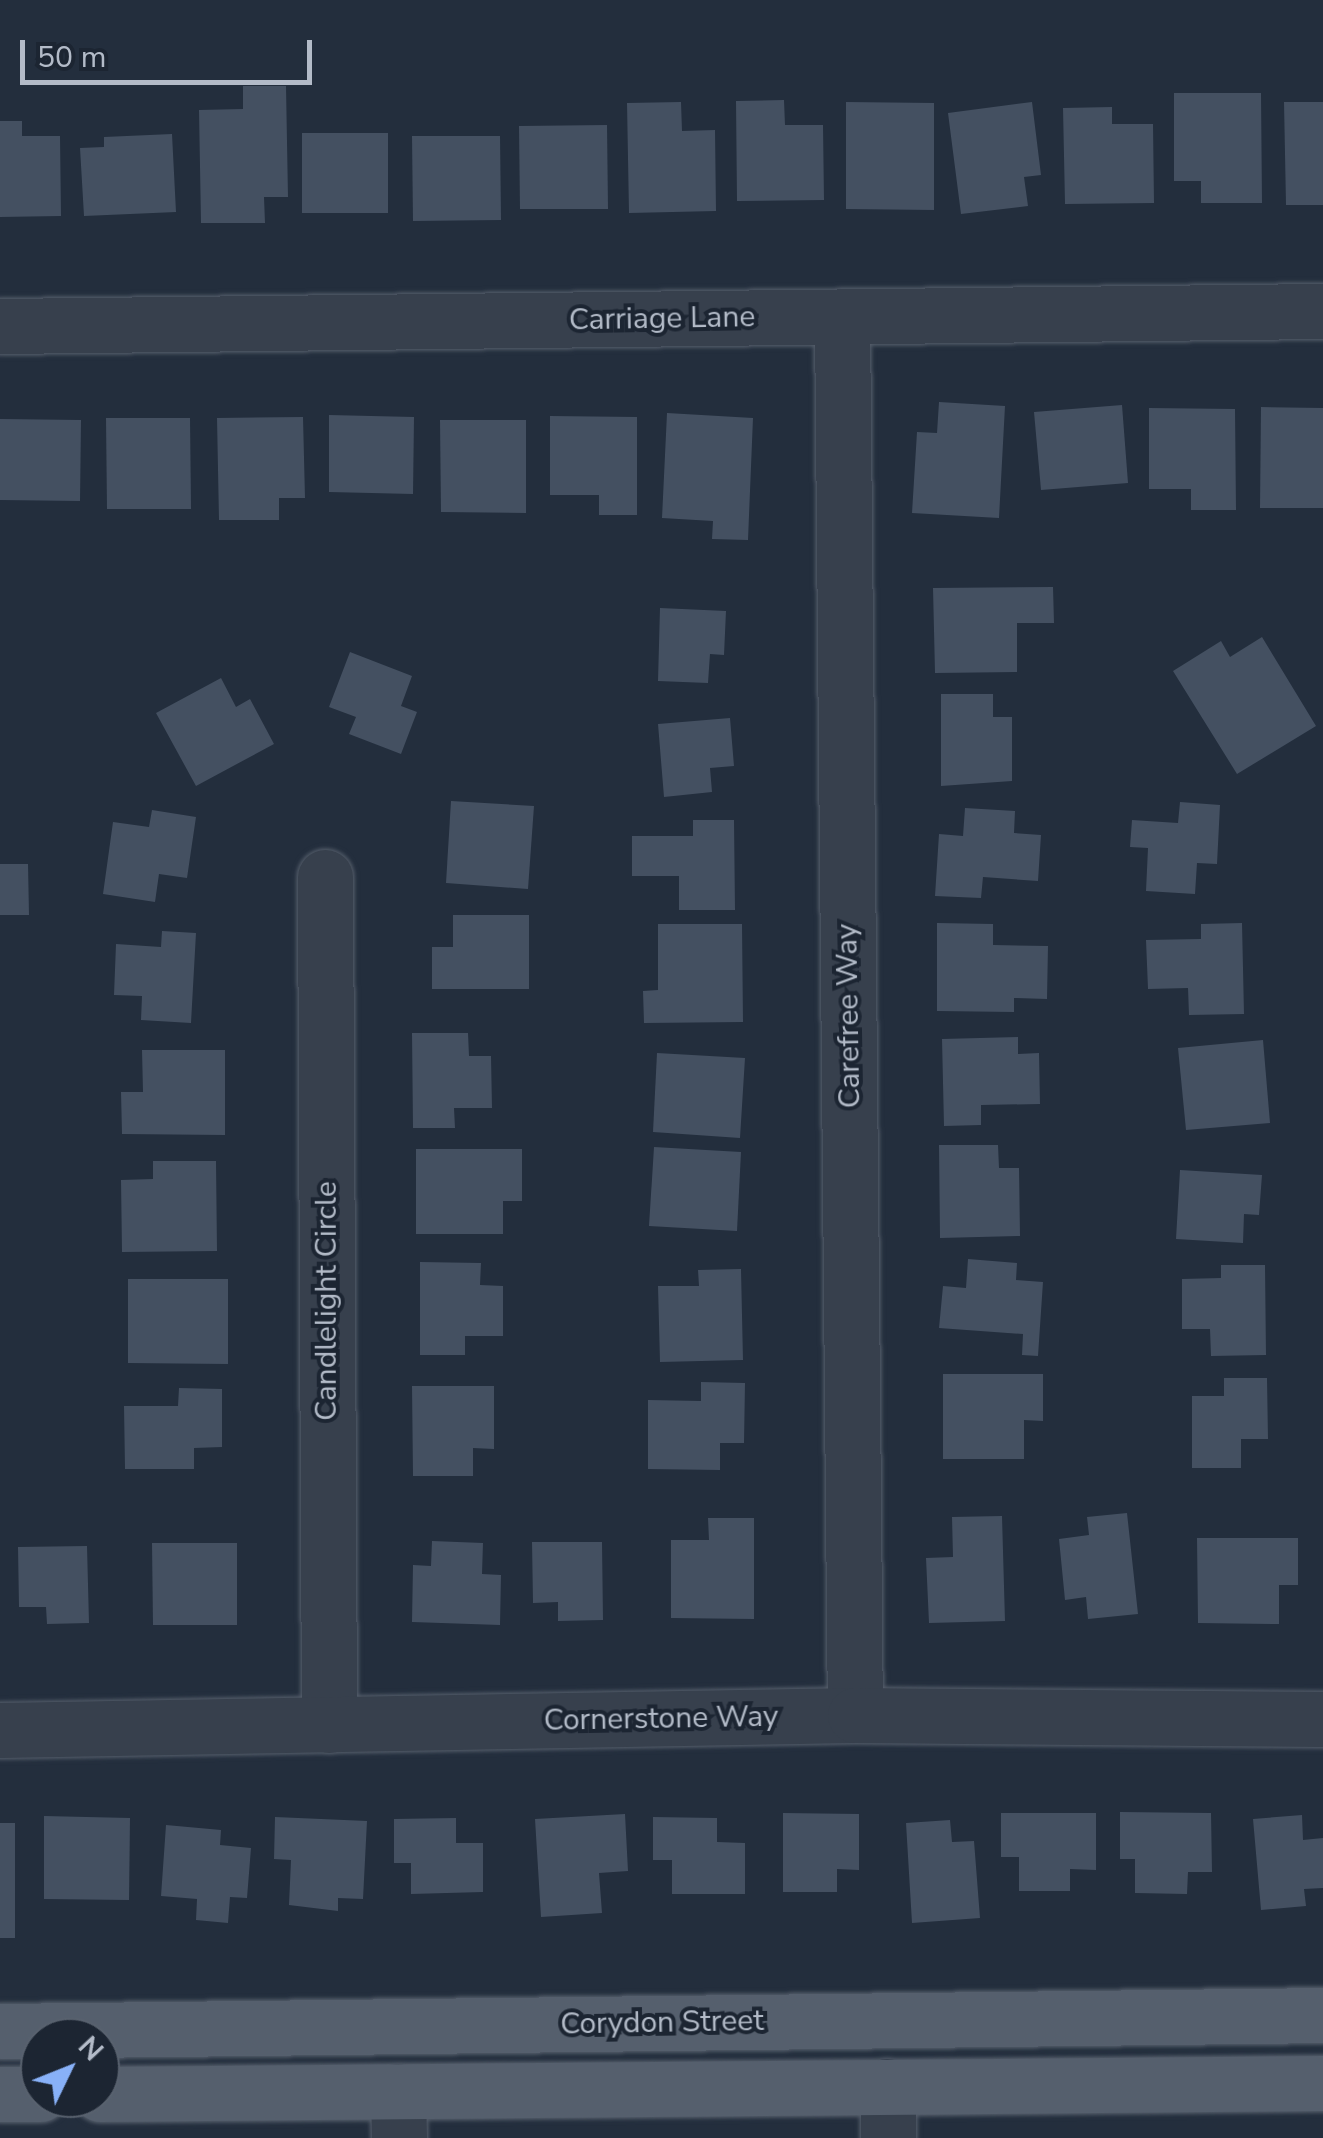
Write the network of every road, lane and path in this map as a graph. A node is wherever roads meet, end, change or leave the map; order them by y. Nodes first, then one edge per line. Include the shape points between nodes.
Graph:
1 (1323, 311) edge
2 (842, 317) junction
3 (0, 326) edge
4 (324, 877) dead end
5 (855, 1715) junction
6 (1323, 1719) edge
7 (328, 1725) junction
8 (0, 1730) edge
9 (1323, 2015) edge
10 (0, 2031) edge
11 (1323, 2083) edge
12 (120, 2095) edge
13 (888, 2112) edge
14 (398, 2114) edge

1 - 2 street, Carriage Lane
2 - 3 street, Carriage Lane
2 - 5 street, Carefree Way
4 - 7 street, Candlelight Circle
5 - 6 street, Cornerstone Way
5 - 7 street, Cornerstone Way
7 - 8 street, Cornerstone Way
9 - 10 main road, Corydon Street
11 - 13 main road
12 - 14 main road
13 - 14 main road

